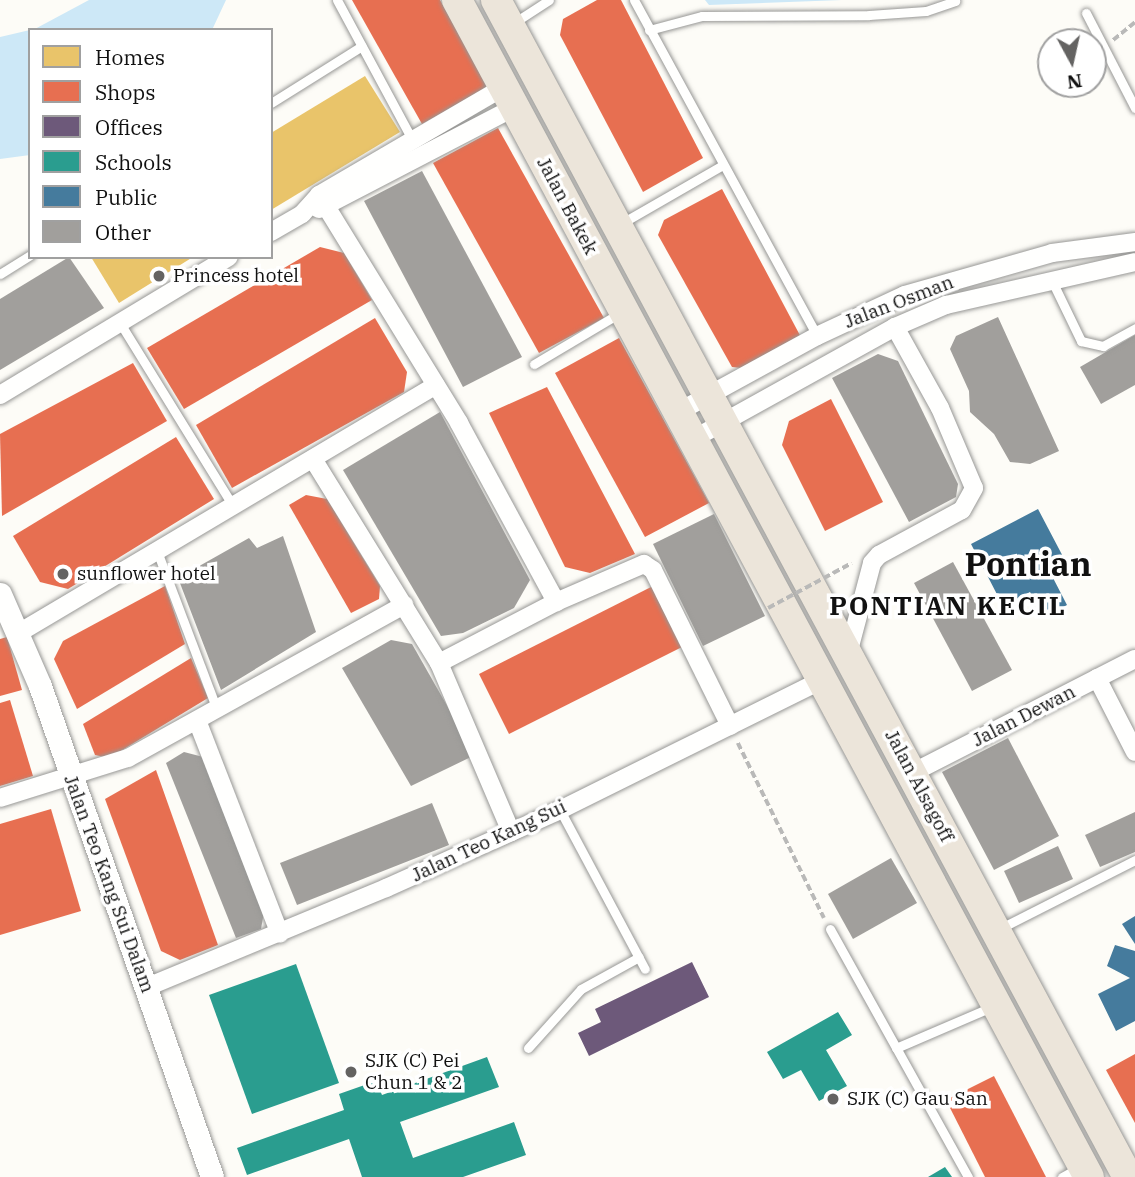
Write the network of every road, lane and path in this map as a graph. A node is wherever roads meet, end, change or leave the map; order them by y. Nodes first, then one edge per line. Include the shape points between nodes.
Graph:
1 (337, 0) edge
2 (457, 0) edge
3 (549, 0) edge
4 (634, 0) edge
5 (955, 1) edge
6 (503, 13) edge
7 (1086, 13) dead end
8 (1135, 22) edge
9 (1094, 28) edge
10 (649, 30) junction
11 (1107, 44) edge
12 (362, 46) junction
13 (1107, 54) edge
14 (510, 97) junction
15 (273, 102) edge
16 (1135, 108) edge
17 (412, 138) junction
18 (723, 165) junction
19 (323, 201) junction
20 (617, 225) junction
21 (273, 231) edge
22 (1135, 242) edge
23 (28, 256) edge
24 (226, 259) edge
25 (1135, 262) edge
26 (0, 274) edge
27 (1051, 279) junction
28 (622, 312) junction
29 (120, 323) junction
30 (895, 327) junction
31 (1135, 328) edge
32 (817, 336) junction
33 (534, 364) dead end
34 (436, 386) junction
35 (0, 395) edge
36 (708, 396) junction
37 (680, 411) junction
38 (723, 424) junction
39 (695, 438) junction
40 (313, 458) junction
41 (233, 506) junction
42 (156, 551) junction
43 (856, 569) dead end
44 (0, 594) edge
45 (556, 602) junction
46 (404, 605) junction
47 (768, 608) dead end
48 (17, 634) junction
49 (848, 654) junction
50 (1135, 659) edge
51 (439, 663) junction
52 (1097, 678) junction
53 (824, 679) junction
54 (217, 712) junction
55 (198, 723) junction
56 (730, 726) junction
57 (1135, 752) edge
58 (912, 773) junction
59 (69, 776) junction
60 (0, 797) edge
61 (560, 810) junction
62 (511, 832) junction
63 (1135, 860) edge
64 (830, 929) joint
65 (998, 930) junction
66 (280, 934) junction
67 (639, 957) junction
68 (645, 969) dead end
69 (147, 987) junction
70 (997, 1005) junction
71 (528, 1048) dead end
72 (896, 1048) junction
73 (1124, 1149) edge
74 (1078, 1173) edge
75 (212, 1177) edge
76 (968, 1177) edge
77 (1128, 1177) edge

1 - 12 lane
2 - 14 highway, Jalan Bakek
3 - 6 lane
4 - 10 lane
5 - 10 lane via 926,11 869,15 702,16
6 - 20 highway, Jalan Bakek
7 - 9 lane
8 - 11 path via 1130,31
10 - 18 lane
12 - 15 lane
12 - 17 lane
13 - 16 lane
14 - 17 street
14 - 19 street
14 - 28 highway, Jalan Bakek
17 - 19 street
18 - 20 lane
18 - 32 lane
19 - 21 street
19 - 34 street
20 - 36 highway, Jalan Bakek
22 - 32 street, Jalan Osman via 1052,253 955,279 905,295
23 - 26 lane
24 - 29 street
25 - 27 street, Jalan Osman
27 - 30 street, Jalan Osman via 946,305
27 - 31 lane via 1081,341 1103,346
28 - 33 lane
28 - 37 highway, Jalan Bakek
29 - 35 street
29 - 41 lane
30 - 38 street, Jalan Osman
30 - 49 street via 940,408 974,488 961,510 872,563
32 - 36 street, Jalan Osman
34 - 40 street
34 - 45 street
36 - 37 street, Jalan Osman
36 - 38 highway, Jalan Alsagoff
37 - 39 highway, Jalan Alsagoff
38 - 39 street, Jalan Osman
38 - 49 highway, Jalan Alsagoff
39 - 53 highway, Jalan Alsagoff
40 - 41 street
40 - 46 street
41 - 42 street
42 - 48 street
42 - 54 lane
43 - 47 path, bridge via 852,562
44 - 48 street, Jalan Teo Kang Sui Dalam
45 - 51 street
45 - 56 street via 649,566
46 - 51 street
46 - 54 street
48 - 59 street, Jalan Teo Kang Sui Dalam via 40,686
49 - 58 highway, Jalan Alsagoff
50 - 52 street, Jalan Dewan
51 - 62 street
52 - 57 street
52 - 58 street, Jalan Dewan
53 - 56 street, Jalan Teo Kang Sui
53 - 70 highway, Jalan Alsagoff
54 - 55 street
55 - 59 street via 128,758
55 - 66 street
56 - 61 street, Jalan Teo Kang Sui
56 - 64 path
58 - 65 highway, Jalan Alsagoff
59 - 60 street
59 - 69 street, Jalan Teo Kang Sui Dalam
61 - 62 street, Jalan Teo Kang Sui
61 - 67 lane
62 - 66 street, Jalan Teo Kang Sui
63 - 65 lane
64 - 72 lane
65 - 73 highway, Jalan Alsagoff
66 - 69 street, Jalan Teo Kang Sui
67 - 68 lane
67 - 71 lane via 581,989
69 - 75 street, Jalan Teo Kang Sui Dalam
70 - 72 lane
70 - 74 highway, Jalan Alsagoff
72 - 76 lane
73 - 77 highway, Jalan Alsagoff

